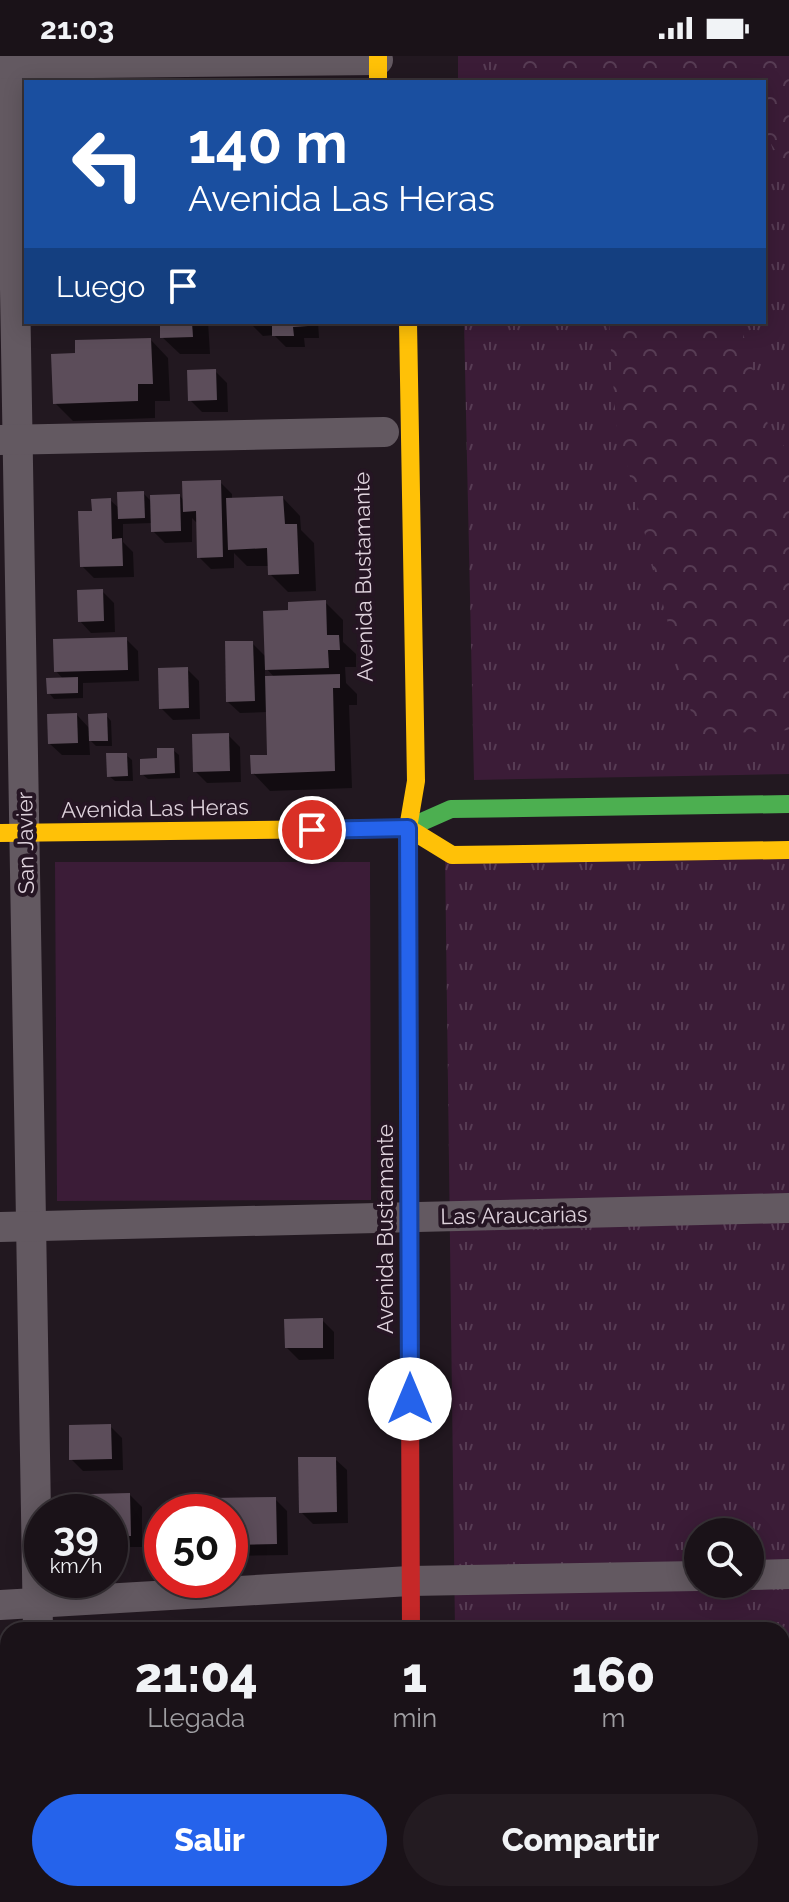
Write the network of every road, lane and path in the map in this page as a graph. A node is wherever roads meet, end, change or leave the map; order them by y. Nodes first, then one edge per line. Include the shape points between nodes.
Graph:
1 (8, 62) edge
2 (378, 66) edge
3 (408, 324) edge
4 (384, 432) dead end
5 (9, 440) edge
6 (395, 793) dead end
7 (789, 804) edge
8 (408, 828) junction
9 (12, 833) edge
10 (789, 850) edge
11 (789, 1208) edge
12 (409, 1217) junction
13 (31, 1226) junction
14 (0, 1227) edge
15 (789, 1574) edge
16 (764, 1575) edge
17 (684, 1576) edge
18 (410, 1581) junction
19 (0, 1605) edge
20 (38, 1617) edge
21 (411, 1622) edge

1 - 2 street
1 - 5 street, San Javier
3 - 8 main road, Avenida Bustamante via 416,781
4 - 5 street
5 - 9 street, San Javier
6 - 8 main road, Avenida Bustamante
7 - 8 main road, Avenida Las Heras via 451,809
8 - 9 main road, Avenida Las Heras
8 - 10 main road via 452,855
8 - 12 main road, Avenida Bustamante
9 - 13 street, San Javier
11 - 12 street, Las Araucarias
12 - 13 street, Las Araucarias
12 - 18 main road, Avenida Bustamante
13 - 14 street, Las Araucarias
13 - 20 street, San Javier
15 - 16 street
17 - 18 street
18 - 20 street
18 - 21 main road, Avenida Bustamante
19 - 20 street

